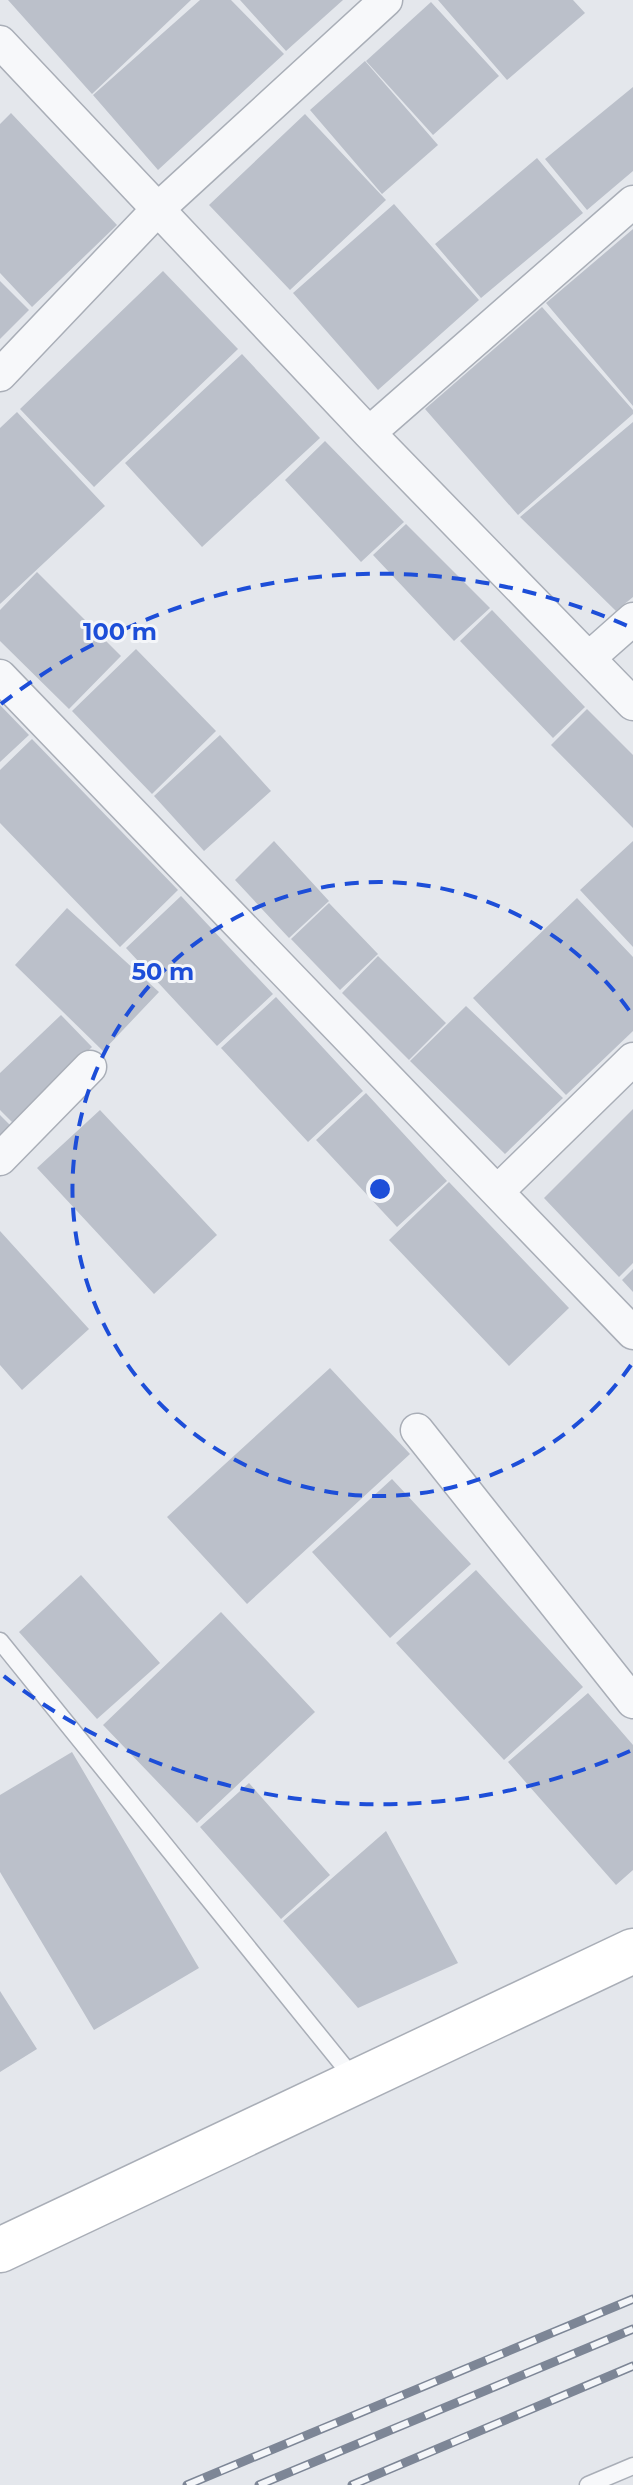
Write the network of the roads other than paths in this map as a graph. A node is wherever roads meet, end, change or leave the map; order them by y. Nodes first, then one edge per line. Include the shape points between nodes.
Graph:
1 (386, 0) edge
2 (0, 42) edge
3 (633, 202) edge
4 (158, 209) junction
5 (0, 375) edge
6 (369, 433) junction
7 (633, 619) edge
8 (589, 658) junction
9 (0, 676) edge
10 (633, 704) edge
11 (633, 1059) edge
12 (90, 1067) dead end
13 (0, 1159) edge
14 (499, 1190) junction
15 (633, 1333) edge
16 (417, 1430) dead end
17 (0, 1641) edge
18 (633, 1702) edge
19 (633, 1951) edge
20 (356, 2081) junction
21 (0, 2250) edge
22 (633, 2466) edge
23 (588, 2485) edge

1 - 4 street
2 - 4 street
3 - 6 street
4 - 5 street
4 - 6 street
6 - 8 street
7 - 8 street
8 - 10 street
9 - 14 street
11 - 14 street
12 - 13 street
14 - 15 street
16 - 18 street
17 - 20 lane
19 - 20 street
20 - 21 street
22 - 23 lane

